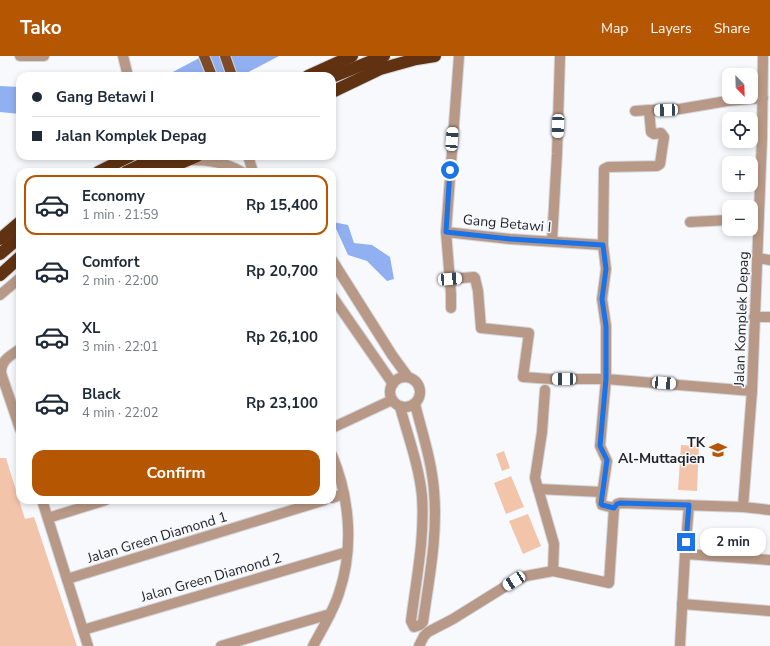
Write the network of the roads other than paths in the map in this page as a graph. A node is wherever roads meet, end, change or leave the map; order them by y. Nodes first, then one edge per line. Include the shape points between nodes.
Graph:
1 (20, 56) edge
2 (44, 56) edge
3 (204, 56) edge
4 (224, 56) edge
5 (352, 56) edge
6 (384, 56) edge
7 (407, 56) edge
8 (435, 56) edge
9 (459, 56) edge
10 (560, 56) edge
11 (763, 56) edge
12 (210, 72) edge
13 (230, 72) edge
14 (317, 72) edge
15 (336, 75) edge
16 (336, 82) edge
17 (336, 90) edge
18 (763, 98) junction
19 (649, 110) junction
20 (635, 111) dead end
21 (766, 159) edge
22 (122, 160) edge
23 (152, 160) edge
24 (165, 160) edge
25 (188, 160) edge
26 (211, 160) edge
27 (233, 167) edge
28 (106, 168) edge
29 (134, 168) edge
30 (147, 168) edge
31 (169, 168) edge
32 (766, 180) edge
33 (758, 208) edge
34 (722, 220) edge
35 (690, 222) dead end
36 (16, 225) edge
37 (446, 232) junction
38 (756, 236) edge
39 (0, 239) edge
40 (16, 240) edge
41 (552, 242) junction
42 (601, 245) junction
43 (16, 247) edge
44 (0, 254) edge
45 (757, 258) junction
46 (770, 260) edge
47 (0, 261) edge
48 (16, 261) edge
49 (336, 266) edge
50 (0, 275) edge
51 (450, 279) junction
52 (16, 281) edge
53 (0, 295) edge
54 (336, 302) edge
55 (451, 308) dead end
56 (754, 317) junction
57 (770, 317) edge
58 (16, 352) edge
59 (408, 377) junction
60 (606, 379) junction
61 (393, 384) junction
62 (546, 390) dead end
63 (752, 391) junction
64 (396, 403) junction
65 (416, 404) junction
66 (16, 413) edge
67 (336, 426) edge
68 (336, 468) edge
69 (538, 489) junction
70 (602, 492) junction
71 (344, 494) junction
72 (336, 497) edge
73 (43, 504) edge
74 (93, 504) edge
75 (312, 504) edge
76 (689, 505) junction
77 (743, 507) junction
78 (614, 508) junction
79 (770, 510) edge
80 (48, 518) junction
81 (347, 552) junction
82 (685, 554) junction
83 (770, 560) edge
84 (553, 571) junction
85 (67, 579) junction
86 (682, 604) junction
87 (770, 611) edge
88 (330, 614) junction
89 (83, 630) junction
90 (88, 646) edge
91 (221, 646) edge
92 (314, 646) edge
93 (419, 646) edge
94 (680, 646) edge

1 - 2 street
3 - 12 main road
4 - 13 main road
5 - 14 highway
6 - 15 highway
7 - 16 highway via 374,66
8 - 17 highway via 380,69
9 - 37 street, Gang Betawi I
10 - 41 street
11 - 18 street, Jalan Komplek Depag
18 - 19 street via 727,100 680,109
18 - 21 street, Jalan Komplek Depag
19 - 20 street
19 - 42 street via 651,132 661,133 664,137 660,164 604,169
21 - 32 street, Jalan Komplek Depag
22 - 28 highway
23 - 29 highway
24 - 30 highway
25 - 31 highway
26 - 27 street
32 - 33 street, Jalan Komplek Depag
34 - 35 street
36 - 39 highway
37 - 41 street, Gang Betawi I
37 - 51 street
38 - 45 street, Jalan Komplek Depag
40 - 44 highway
41 - 42 street, Gang Betawi I
42 - 60 street via 606,269 602,299 606,326
43 - 47 highway
45 - 46 street
45 - 56 street, Jalan Komplek Depag
48 - 50 highway
49 - 59 street
51 - 55 street
51 - 60 street via 476,278 481,328 529,333 523,377
52 - 53 street
54 - 61 street
56 - 57 street
56 - 63 street, Jalan Komplek Depag
58 - 66 street via 1,366 1,373
59 - 61 street via 399,378
59 - 65 street via 415,380 420,387
60 - 63 street
60 - 70 street via 600,446 607,460
61 - 64 street via 390,392
62 - 69 street via 535,478
63 - 77 street, Jalan Komplek Depag
64 - 65 street via 407,407
64 - 65 street via 417,470 422,496 420,551 411,621 414,627 422,622 436,518 429,460
64 - 67 street
68 - 71 street
69 - 70 street
69 - 84 street via 555,546
70 - 78 street via 601,504
71 - 72 street
71 - 81 street via 348,521
73 - 80 street
74 - 80 street
75 - 85 street, Jalan Green Diamond 1
76 - 77 street
76 - 78 street via 620,503
76 - 82 street
77 - 79 street
78 - 84 street via 609,583
80 - 85 street
81 - 88 street via 342,583
81 - 89 street, Jalan Green Diamond 2
82 - 83 street
82 - 86 street
84 - 93 street via 514,581 428,632
85 - 89 street
86 - 87 street
86 - 94 street
88 - 91 street
88 - 92 street
89 - 90 street

